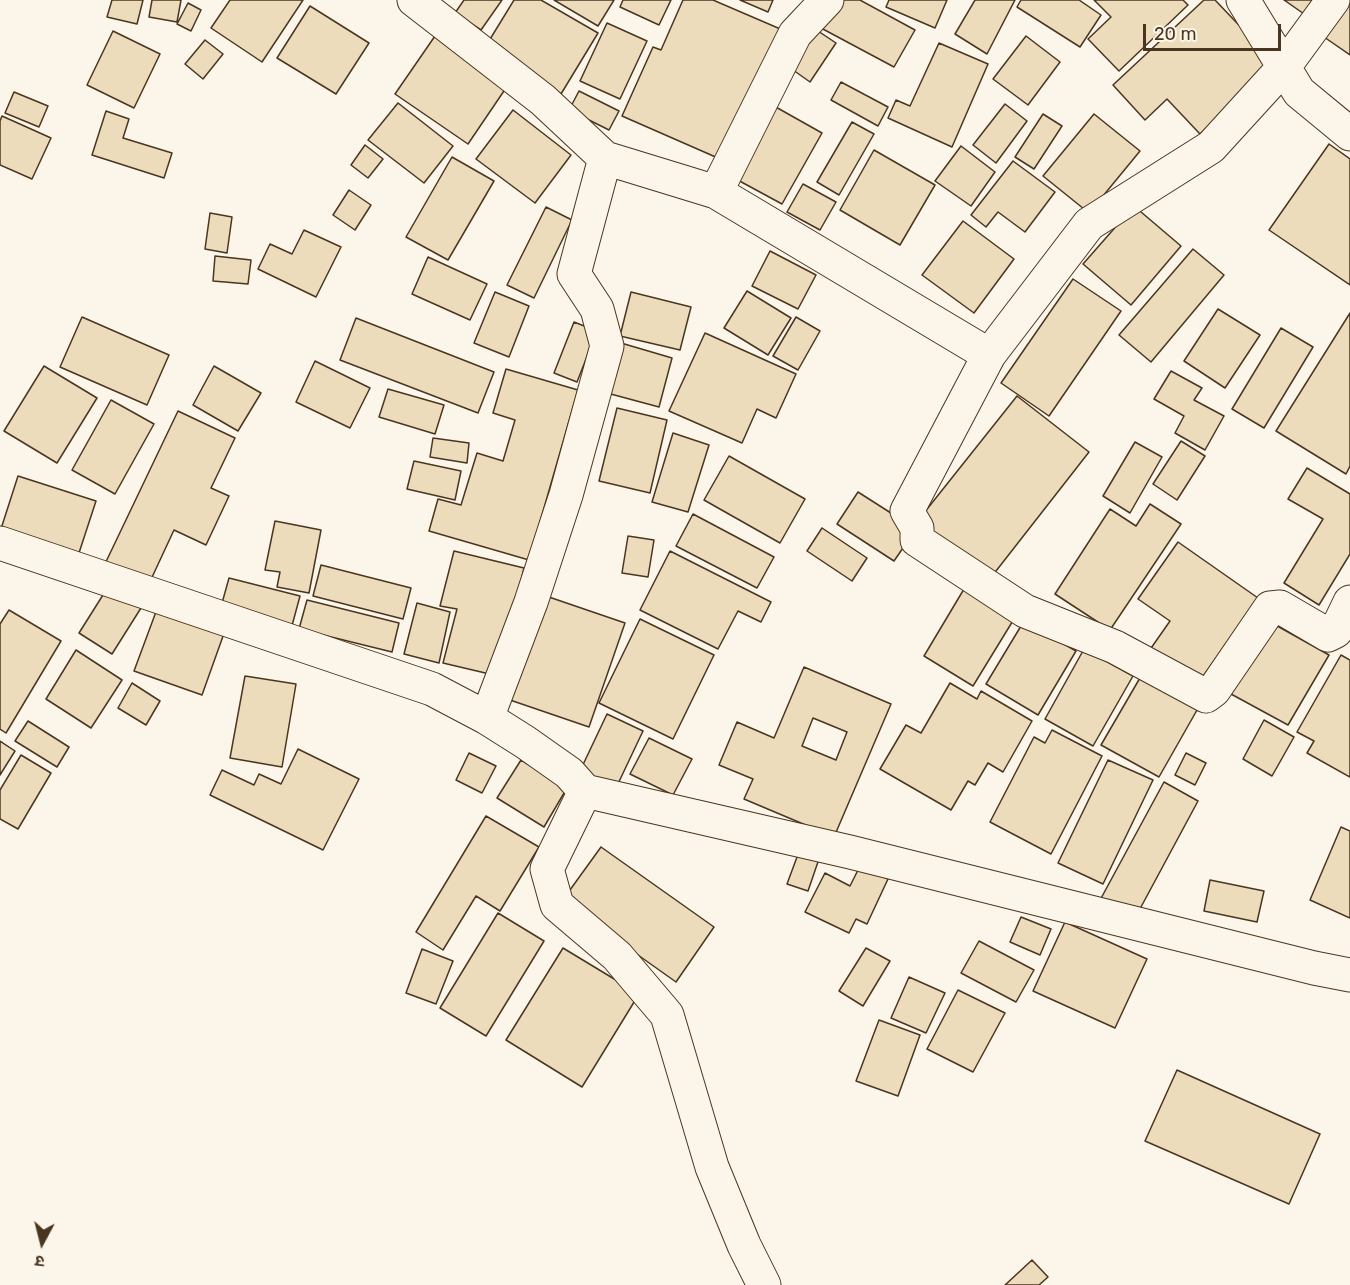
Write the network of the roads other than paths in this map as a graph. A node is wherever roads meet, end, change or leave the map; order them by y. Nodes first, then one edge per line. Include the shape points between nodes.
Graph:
1 (414, 0) edge
2 (827, 0) edge
3 (1243, 0) edge
4 (1333, 0) edge
5 (1284, 67) junction
6 (1350, 134) edge
7 (605, 158) junction
8 (716, 192) junction
9 (989, 355) junction
10 (0, 543) edge
11 (1350, 602) edge
12 (487, 718) junction
13 (585, 791) junction
14 (1350, 975) edge
15 (764, 1285) edge

1 - 7 street via 543,100
2 - 8 street via 795,34
3 - 5 street
4 - 5 street
5 - 6 street via 1299,92
5 - 9 street via 1211,147 1089,224
7 - 8 street
7 - 12 street via 574,274 597,309 608,346 566,495
8 - 9 street
9 - 11 street via 907,511 917,528 916,540 1025,611 1115,647 1206,696 1270,608 1280,606 1328,635 1336,631
10 - 12 street via 432,690
12 - 13 street via 569,772
13 - 14 street
13 - 15 street via 548,869 557,905 617,956 667,1015 712,1167

